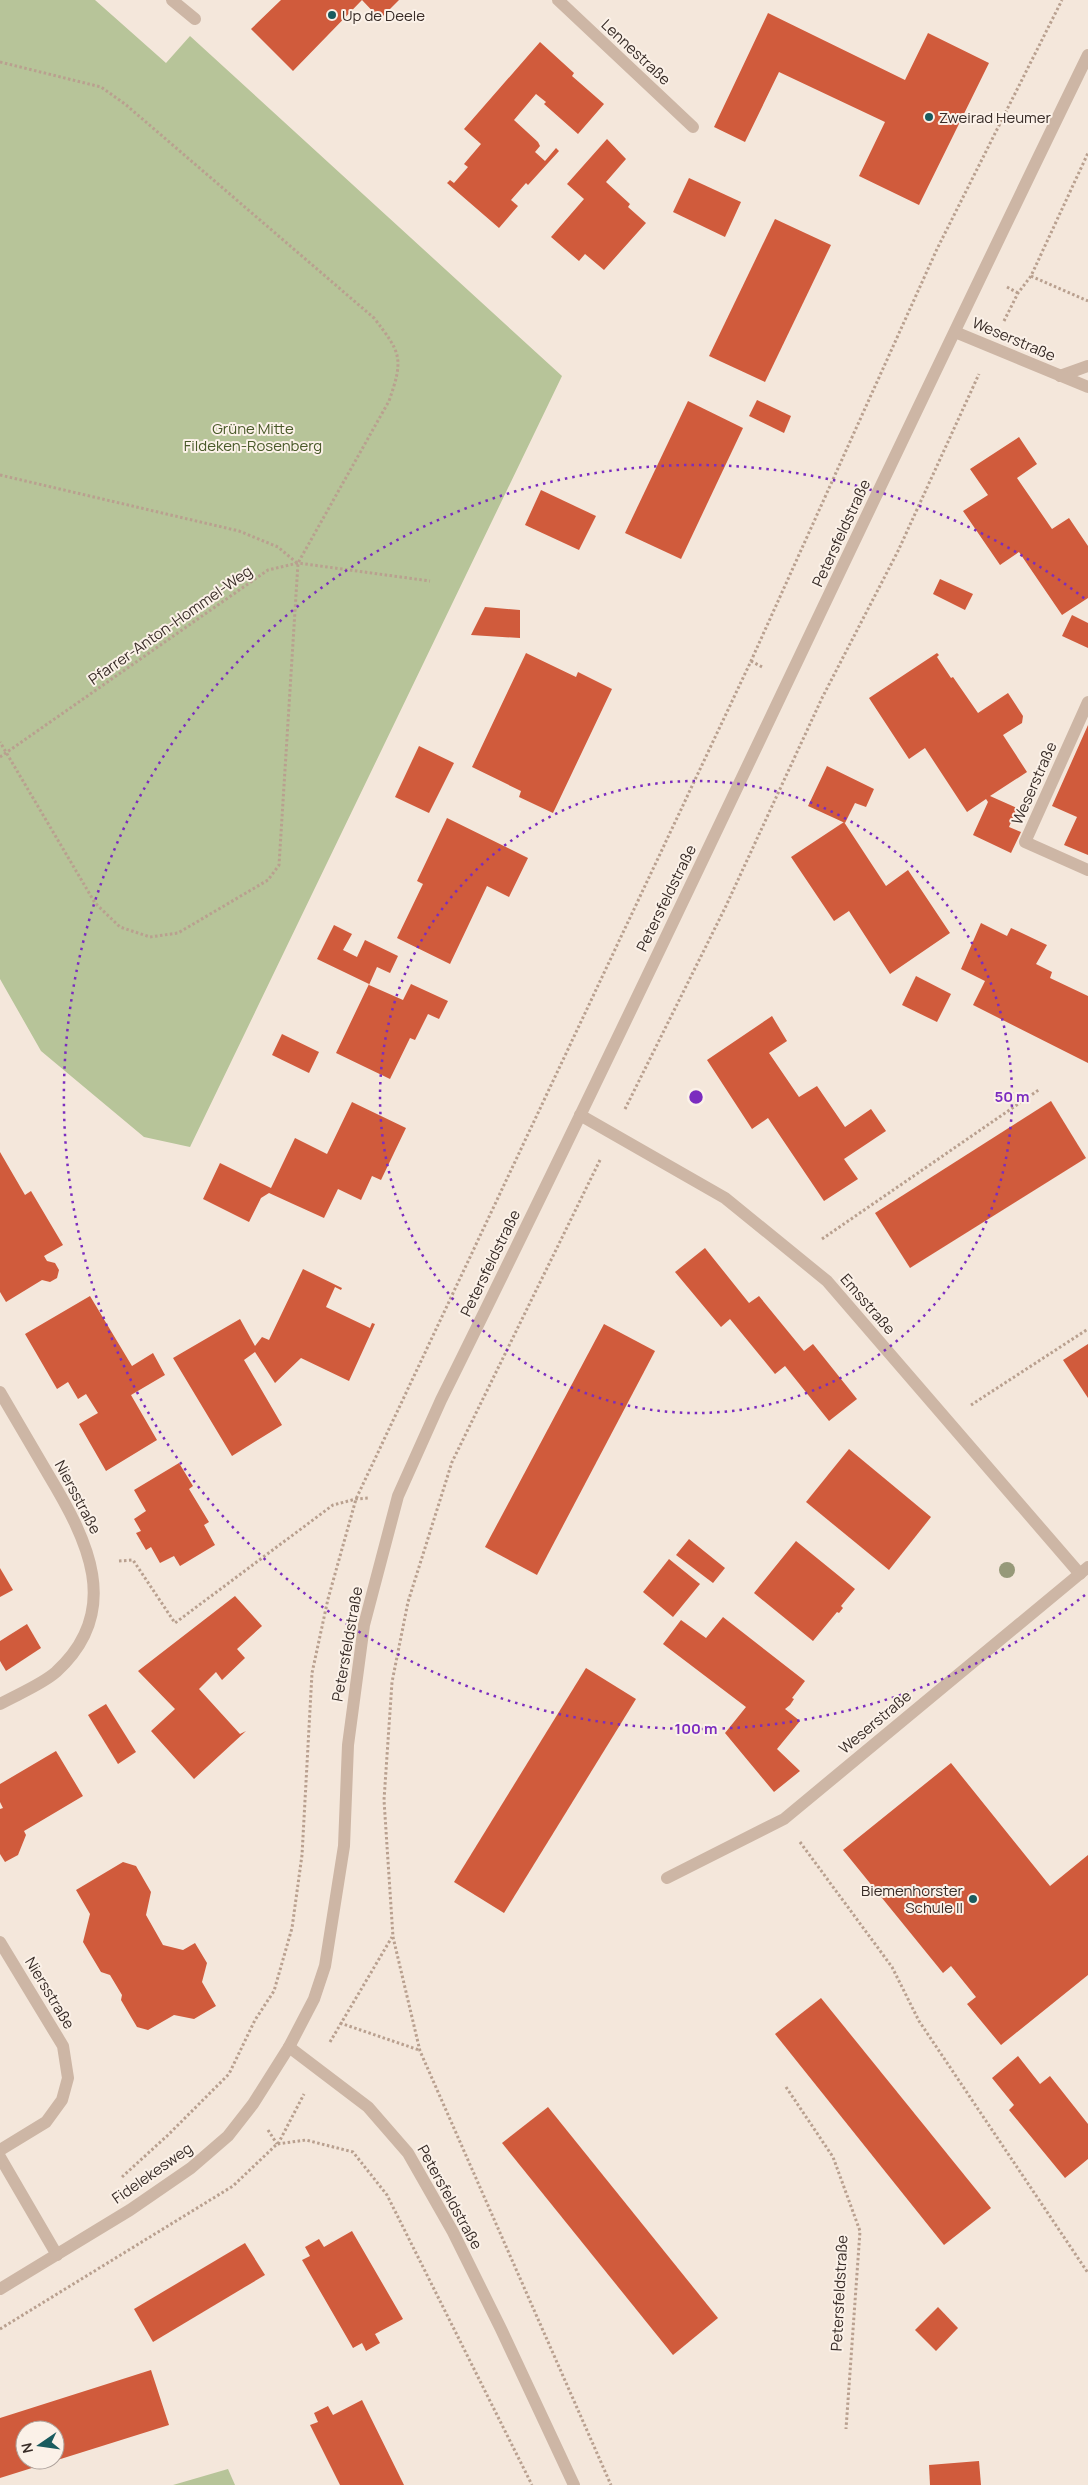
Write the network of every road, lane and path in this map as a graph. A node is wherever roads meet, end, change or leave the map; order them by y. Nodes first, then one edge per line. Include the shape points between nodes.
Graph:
1 (172, 0) edge
2 (558, 0) edge
3 (195, 19) dead end
4 (1088, 56) edge
5 (0, 62) edge
6 (693, 127) dead end
7 (1088, 153) edge
8 (1030, 276) junction
9 (1088, 301) edge
10 (955, 332) junction
11 (991, 347) junction
12 (1088, 366) edge
13 (1060, 376) junction
14 (1088, 387) edge
15 (0, 475) edge
16 (298, 563) junction
17 (430, 581) dead end
18 (1088, 702) edge
19 (0, 742) edge
20 (7, 753) junction
21 (0, 757) edge
22 (1088, 870) edge
23 (1040, 1089) dead end
24 (580, 1115) junction
25 (612, 1134) junction
26 (797, 1256) junction
27 (1088, 1329) edge
28 (0, 1392) edge
29 (948, 1420) junction
30 (398, 1496) junction
31 (91, 1564) junction
32 (1084, 1570) edge
33 (0, 1704) edge
34 (784, 1819) junction
35 (667, 1878) dead end
36 (393, 1937) junction
37 (0, 1942) edge
38 (274, 1991) dead end
39 (314, 1999) junction
40 (340, 2024) junction
41 (289, 2047) junction
42 (420, 2051) junction
43 (317, 2068) junction
44 (229, 2074) dead end
45 (786, 2087) dead end
46 (277, 2144) junction
47 (0, 2150) edge
48 (0, 2157) edge
49 (117, 2181) dead end
50 (57, 2255) junction
51 (1088, 2273) edge
52 (0, 2289) edge
53 (0, 2329) edge
54 (846, 2429) dead end
55 (532, 2485) edge
56 (574, 2485) edge
57 (611, 2485) edge

1 - 3 street
2 - 6 street, Lennestraße
4 - 10 street, Petersfeldstraße
5 - 16 path via 101,87 125,104 374,318 394,344 399,372 389,401
7 - 8 path
8 - 9 path
8 - 11 path
10 - 11 street, Weserstraße
10 - 24 street, Petersfeldstraße
11 - 13 street, Weserstraße
11 - 25 path via 898,551 822,698 725,908
12 - 13 street, Weserstraße
13 - 14 street, Weserstraße
15 - 16 path via 239,531 278,547
16 - 17 path, Pfarrer-Anton-Hommel-Weg
16 - 20 path, Pfarrer-Anton-Hommel-Weg via 268,570
16 - 20 path via 279,864 268,880 178,933 150,937 120,927 95,903
18 - 22 street, Weserstraße via 1025,842
19 - 20 path
20 - 21 path, Pfarrer-Anton-Hommel-Weg
23 - 26 path
24 - 25 street, Emsstraße
24 - 30 street, Petersfeldstraße via 441,1400
25 - 26 street, Emsstraße via 726,1198
25 - 36 path via 452,1462 408,1602 392,1682 384,1800
26 - 29 street, Emsstraße via 827,1281
27 - 29 path
28 - 31 street, Niersstraße via 71,1511
29 - 32 street, Emsstraße
30 - 31 path via 356,1499 333,1506 175,1623 133,1560
30 - 39 street, Petersfeldstraße via 364,1625 348,1745 344,1846 325,1966
31 - 33 street, Niersstraße via 94,1595 90,1623 76,1651 54,1673
32 - 34 street, Weserstraße
34 - 35 street, Weserstraße
34 - 51 path via 892,1967 919,2021
36 - 40 path
36 - 42 path
37 - 47 street, Niersstraße via 62,2046 68,2078 62,2100 46,2122
38 - 39 path
39 - 40 path
39 - 41 street, Petersfeldstraße
40 - 42 path
40 - 43 path
41 - 43 street, Petersfeldstraße
41 - 50 street, Fidelekesweg via 253,2104 228,2136 191,2168
42 - 57 path
43 - 46 path
43 - 56 street, Petersfeldstraße via 368,2107 408,2153 453,2232
44 - 49 path via 168,2136
45 - 54 path, Petersfeldstraße via 833,2157 860,2231
46 - 53 path via 233,2186
46 - 55 path via 306,2140 353,2152 386,2195
48 - 50 street
50 - 52 street, Fidelekesweg

